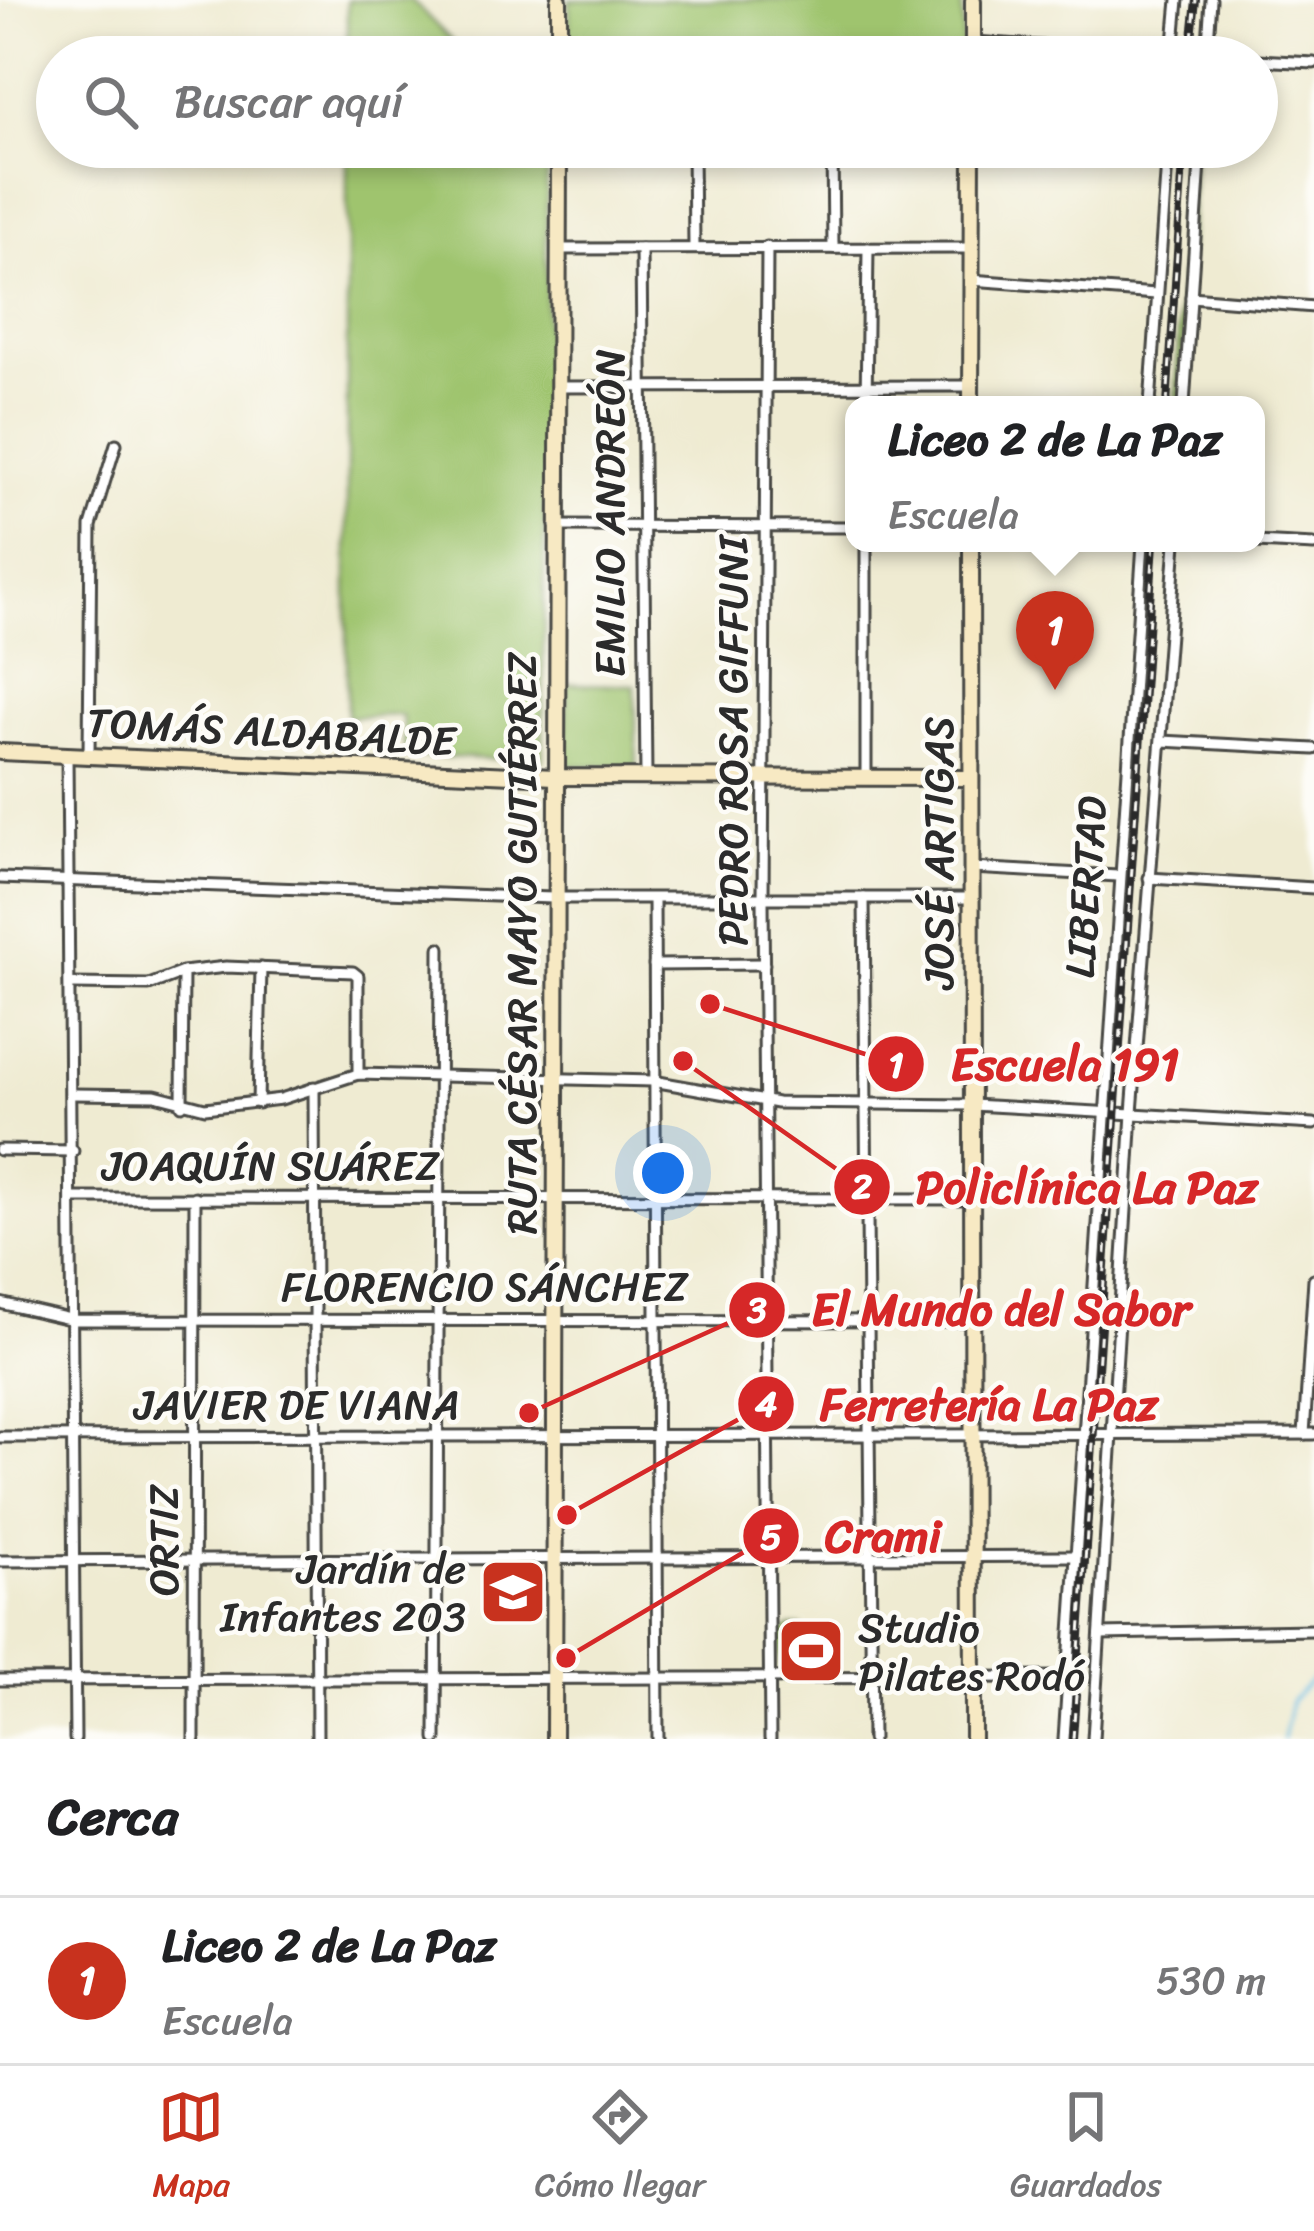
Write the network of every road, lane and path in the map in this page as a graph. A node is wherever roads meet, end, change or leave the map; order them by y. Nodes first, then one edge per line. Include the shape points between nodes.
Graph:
1 (559, 0) edge
2 (973, 0) edge
3 (1178, 0) edge
4 (1211, 0) edge
5 (559, 36) edge
6 (973, 36) edge
7 (1175, 36) edge
8 (1210, 36) edge
9 (1278, 61) edge
10 (1314, 63) edge
11 (559, 168) edge
12 (693, 168) edge
13 (832, 168) edge
14 (973, 168) edge
15 (1166, 168) edge
16 (1200, 168) edge
17 (694, 248) junction
18 (766, 248) junction
19 (833, 248) junction
20 (868, 248) junction
21 (972, 248) junction
22 (558, 249) junction
23 (640, 249) junction
24 (971, 280) junction
25 (1156, 294) junction
26 (1191, 297) junction
27 (1314, 307) edge
28 (971, 386) junction
29 (557, 387) junction
30 (866, 387) junction
31 (641, 388) junction
32 (766, 388) junction
33 (866, 396) edge
34 (971, 396) edge
35 (1150, 396) edge
36 (1185, 396) edge
37 (116, 444) dead end
38 (555, 526) junction
39 (845, 526) edge
40 (641, 527) junction
41 (765, 528) junction
42 (1265, 542) edge
43 (1314, 545) edge
44 (866, 552) edge
45 (971, 552) edge
46 (1142, 552) edge
47 (1175, 552) edge
48 (1162, 741) junction
49 (1314, 749) edge
50 (0, 752) edge
51 (67, 754) junction
52 (89, 755) junction
53 (646, 776) junction
54 (555, 777) junction
55 (764, 777) junction
56 (866, 778) junction
57 (971, 778) junction
58 (971, 868) junction
59 (1118, 876) junction
60 (0, 878) edge
61 (1149, 878) junction
62 (70, 881) junction
63 (1314, 888) edge
64 (553, 898) junction
65 (864, 898) junction
66 (971, 898) junction
67 (654, 899) junction
68 (763, 899) junction
69 (440, 948) dead end
70 (764, 964) junction
71 (654, 965) junction
72 (261, 968) junction
73 (183, 972) junction
74 (72, 984) junction
75 (358, 1074) junction
76 (437, 1077) junction
77 (553, 1079) junction
78 (653, 1081) junction
79 (314, 1087) junction
80 (73, 1094) junction
81 (767, 1102) junction
82 (258, 1103) junction
83 (866, 1104) junction
84 (182, 1105) junction
85 (972, 1105) junction
86 (1105, 1112) junction
87 (1132, 1113) junction
88 (1314, 1124) edge
89 (0, 1150) edge
90 (73, 1150) junction
91 (194, 1197) junction
92 (314, 1197) junction
93 (74, 1198) junction
94 (437, 1198) junction
95 (551, 1198) junction
96 (654, 1198) junction
97 (768, 1199) junction
98 (867, 1199) junction
99 (971, 1199) junction
100 (1314, 1279) edge
101 (1313, 1301) edge
102 (0, 1303) edge
103 (195, 1319) junction
104 (316, 1319) junction
105 (438, 1319) junction
106 (551, 1319) junction
107 (655, 1319) junction
108 (767, 1319) junction
109 (74, 1320) junction
110 (868, 1320) junction
111 (971, 1321) junction
112 (1309, 1434) edge
113 (552, 1435) junction
114 (869, 1435) junction
115 (1083, 1435) junction
116 (1113, 1435) junction
117 (656, 1436) junction
118 (768, 1436) junction
119 (972, 1436) junction
120 (0, 1437) edge
121 (196, 1437) junction
122 (316, 1437) junction
123 (438, 1437) junction
124 (74, 1438) junction
125 (768, 1555) junction
126 (874, 1555) junction
127 (973, 1555) junction
128 (657, 1556) junction
129 (1076, 1556) junction
130 (316, 1557) junction
131 (436, 1557) junction
132 (553, 1557) junction
133 (196, 1558) junction
134 (72, 1560) junction
135 (0, 1561) edge
136 (1314, 1630) edge
137 (1100, 1634) junction
138 (769, 1675) junction
139 (554, 1676) junction
140 (874, 1676) junction
141 (973, 1676) junction
142 (658, 1677) junction
143 (1067, 1677) junction
144 (194, 1678) junction
145 (317, 1678) junction
146 (436, 1678) junction
147 (74, 1679) junction
148 (0, 1680) edge
149 (75, 1739) edge
150 (194, 1739) edge
151 (317, 1739) edge
152 (436, 1739) edge
153 (554, 1739) edge
154 (658, 1739) edge
155 (770, 1739) edge
156 (872, 1739) edge
157 (973, 1739) edge
158 (1064, 1739) edge
159 (1094, 1739) edge

1 - 5 street
2 - 6 street
3 - 7 street
4 - 8 street
9 - 10 street
11 - 22 street, RUTA CÉSAR MAYO GUTIÉRREZ
12 - 17 street
13 - 19 street
14 - 21 street
15 - 25 street
16 - 26 street
17 - 18 street
17 - 23 street
18 - 19 street
18 - 32 street, PEDRO ROSA GIFFUNI
19 - 20 street
20 - 21 street
20 - 30 street
21 - 24 street
22 - 23 street
22 - 29 street, RUTA CÉSAR MAYO GUTIÉRREZ
23 - 31 street, EMILIO ANDREÓN
24 - 25 street
24 - 28 street
25 - 35 street
26 - 27 street
26 - 36 street
28 - 30 street
28 - 34 street
29 - 31 street
29 - 38 street, RUTA CÉSAR MAYO GUTIÉRREZ
30 - 32 street
30 - 33 street
31 - 32 street
31 - 40 street, EMILIO ANDREÓN
32 - 41 street, PEDRO ROSA GIFFUNI
37 - 52 street via 91,526
38 - 40 street
38 - 54 street, RUTA CÉSAR MAYO GUTIÉRREZ
39 - 41 street
40 - 41 street
40 - 53 street, EMILIO ANDREÓN
41 - 55 street, PEDRO ROSA GIFFUNI
42 - 43 street
44 - 56 street
45 - 57 street, JOSÉ ARTIGAS
46 - 59 street, LIBERTAD
47 - 48 street
48 - 49 street
48 - 61 street
50 - 51 street, TOMÁS ALDABALDE
51 - 52 street, TOMÁS ALDABALDE
51 - 62 street
52 - 54 street, TOMÁS ALDABALDE
53 - 54 street, TOMÁS ALDABALDE
53 - 55 street, TOMÁS ALDABALDE
54 - 64 street, RUTA CÉSAR MAYO GUTIÉRREZ
55 - 56 street, TOMÁS ALDABALDE
55 - 68 street, PEDRO ROSA GIFFUNI
56 - 57 street, TOMÁS ALDABALDE
57 - 58 street, JOSÉ ARTIGAS
58 - 59 street
58 - 66 street, JOSÉ ARTIGAS
59 - 86 street, LIBERTAD
60 - 62 street
61 - 63 street
61 - 87 street
62 - 64 street
62 - 74 street
64 - 67 street
64 - 77 street, RUTA CÉSAR MAYO GUTIÉRREZ
65 - 66 street
65 - 68 street
65 - 83 street
66 - 85 street, JOSÉ ARTIGAS
67 - 68 street
67 - 71 street
68 - 70 street, PEDRO ROSA GIFFUNI
69 - 76 street
70 - 71 street
70 - 81 street, PEDRO ROSA GIFFUNI
71 - 78 street
72 - 73 street
72 - 75 street via 358,976
72 - 82 street
73 - 74 street via 149,985
73 - 84 street
74 - 80 street
75 - 76 street
75 - 79 street
76 - 77 street
76 - 94 street
77 - 78 street
77 - 95 street, RUTA CÉSAR MAYO GUTIÉRREZ
78 - 81 street
78 - 96 street
79 - 82 street
79 - 92 street
80 - 84 street via 155,1095
80 - 90 street
81 - 83 street
81 - 97 street, PEDRO ROSA GIFFUNI
82 - 84 street
83 - 85 street
83 - 98 street
85 - 86 street
85 - 99 street, JOSÉ ARTIGAS
86 - 87 street
86 - 115 street, LIBERTAD
87 - 88 street
87 - 116 street
89 - 90 street, JOAQUÍN SUÁREZ
90 - 93 street
91 - 92 street, JOAQUÍN SUÁREZ
91 - 93 street, JOAQUÍN SUÁREZ
91 - 103 street, ORTIZ
92 - 94 street, JOAQUÍN SUÁREZ
92 - 104 street
93 - 109 street
94 - 95 street, JOAQUÍN SUÁREZ
94 - 105 street
95 - 96 street, JOAQUÍN SUÁREZ
95 - 106 street, RUTA CÉSAR MAYO GUTIÉRREZ
96 - 97 street, JOAQUÍN SUÁREZ
96 - 107 street
97 - 98 street, JOAQUÍN SUÁREZ
97 - 108 street, PEDRO ROSA GIFFUNI
98 - 99 street, JOAQUÍN SUÁREZ
98 - 110 street
99 - 111 street, JOSÉ ARTIGAS
100 - 101 street
101 - 112 street
102 - 109 street, FLORENCIO SÁNCHEZ
103 - 104 street, FLORENCIO SÁNCHEZ
103 - 109 street, FLORENCIO SÁNCHEZ
103 - 121 street, ORTIZ
104 - 105 street, FLORENCIO SÁNCHEZ
104 - 122 street
105 - 106 street, FLORENCIO SÁNCHEZ
105 - 123 street
106 - 107 street, FLORENCIO SÁNCHEZ
106 - 113 street, RUTA CÉSAR MAYO GUTIÉRREZ
107 - 108 street, FLORENCIO SÁNCHEZ
107 - 117 street
108 - 110 street, FLORENCIO SÁNCHEZ
108 - 118 street, PEDRO ROSA GIFFUNI
109 - 124 street
110 - 111 street, FLORENCIO SÁNCHEZ
110 - 114 street
111 - 119 street, JOSÉ ARTIGAS
112 - 116 street, JAVIER DE VIANA
113 - 117 street, JAVIER DE VIANA
113 - 123 street, JAVIER DE VIANA
113 - 132 street, RUTA CÉSAR MAYO GUTIÉRREZ
114 - 118 street, JAVIER DE VIANA
114 - 119 street, JAVIER DE VIANA
114 - 126 street
115 - 116 street, JAVIER DE VIANA
115 - 119 street, JAVIER DE VIANA
115 - 129 street, LIBERTAD
116 - 137 street
117 - 118 street, JAVIER DE VIANA
117 - 128 street
118 - 125 street, PEDRO ROSA GIFFUNI
119 - 127 street, JOSÉ ARTIGAS
120 - 124 street, JAVIER DE VIANA
121 - 122 street, JAVIER DE VIANA
121 - 124 street, JAVIER DE VIANA
121 - 133 street, ORTIZ
122 - 123 street, JAVIER DE VIANA
122 - 130 street
123 - 131 street
124 - 134 street
125 - 126 street
125 - 128 street
125 - 138 street, PEDRO ROSA GIFFUNI
126 - 127 street
126 - 140 street
127 - 129 street
127 - 141 street, JOSÉ ARTIGAS
128 - 132 street
128 - 142 street
129 - 143 street, LIBERTAD
130 - 131 street
130 - 133 street
130 - 145 street
131 - 132 street
131 - 146 street
132 - 139 street, RUTA CÉSAR MAYO GUTIÉRREZ
133 - 134 street
133 - 144 street, ORTIZ
134 - 135 street
134 - 147 street
136 - 137 street
137 - 159 street
138 - 140 street
138 - 142 street
138 - 155 street, PEDRO ROSA GIFFUNI
139 - 142 street
139 - 146 street
139 - 153 street, RUTA CÉSAR MAYO GUTIÉRREZ
140 - 141 street
140 - 156 street
141 - 143 street
141 - 157 street, JOSÉ ARTIGAS
142 - 154 street
143 - 158 street, LIBERTAD
144 - 145 street
144 - 147 street
144 - 150 street, ORTIZ
145 - 146 street
145 - 151 street
146 - 152 street
147 - 148 street
147 - 149 street

